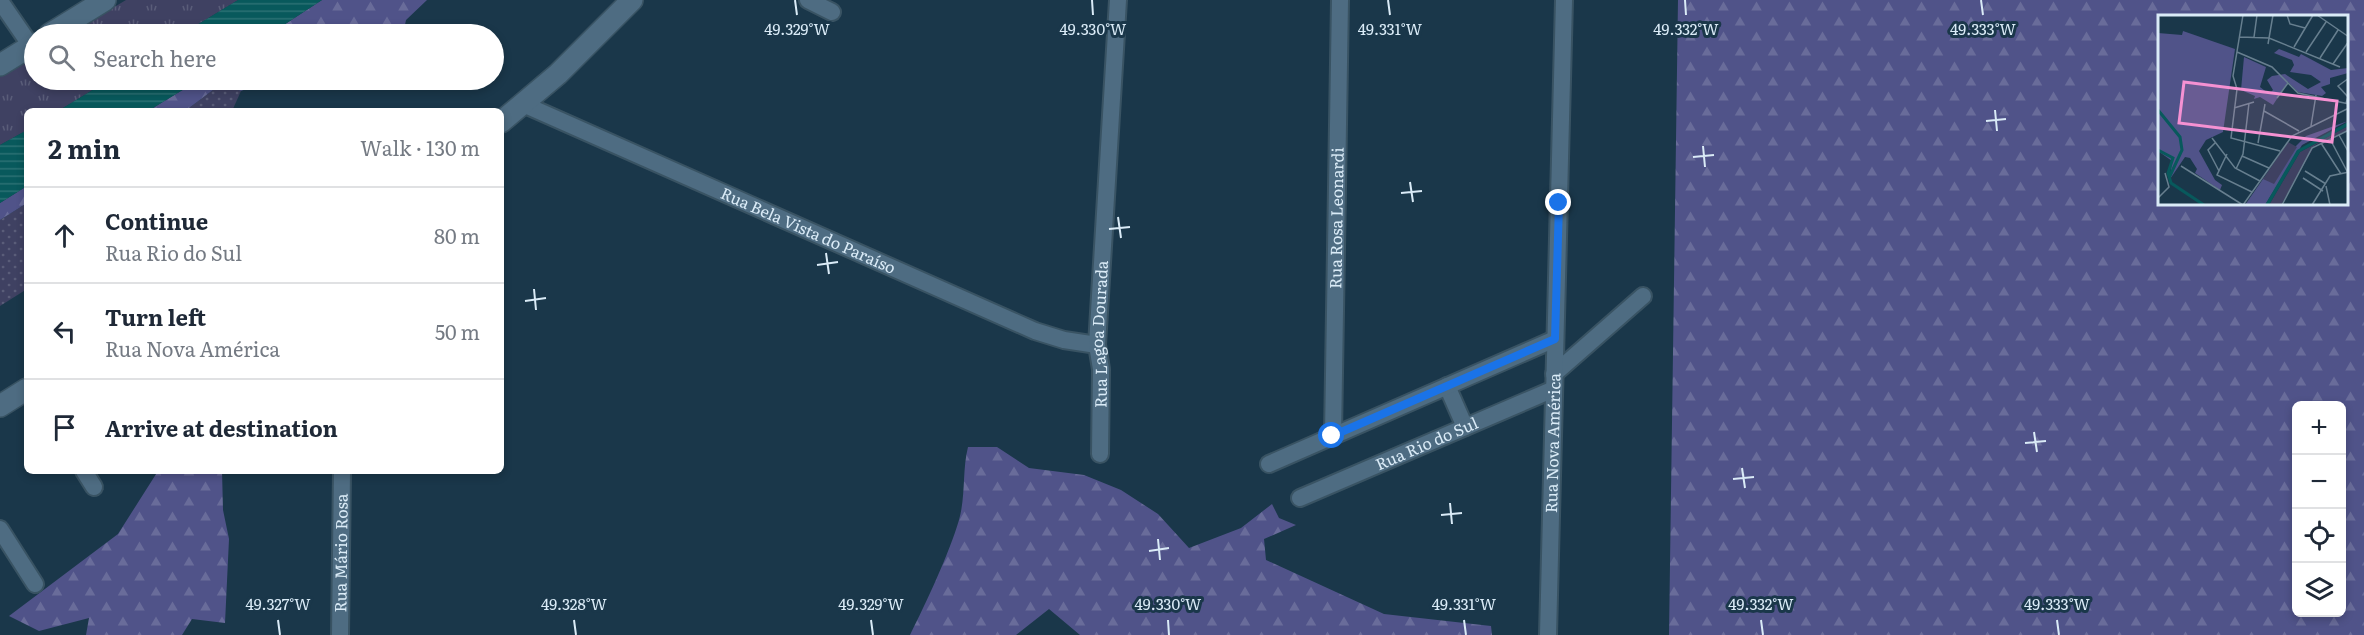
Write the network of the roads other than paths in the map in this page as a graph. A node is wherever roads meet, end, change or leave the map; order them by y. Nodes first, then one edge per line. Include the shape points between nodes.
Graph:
1 (105, 0) edge
2 (632, 0) edge
3 (808, 0) edge
4 (1118, 0) edge
5 (1340, 0) edge
6 (1564, 0) edge
7 (0, 1) edge
8 (832, 12) dead end
9 (66, 24) edge
10 (24, 33) edge
11 (24, 50) edge
12 (0, 65) edge
13 (523, 104) junction
14 (504, 120) edge
15 (1643, 296) dead end
16 (1555, 339) junction
17 (1097, 345) junction
18 (1554, 382) junction
19 (1447, 386) junction
20 (24, 391) edge
21 (0, 406) edge
22 (1465, 427) junction
23 (1332, 436) junction
24 (1100, 454) dead end
25 (1269, 464) dead end
26 (86, 474) edge
27 (342, 474) edge
28 (94, 487) dead end
29 (1299, 498) dead end
30 (0, 529) edge
31 (35, 584) dead end
32 (340, 635) edge
33 (1548, 635) edge

1 - 9 street
2 - 13 street via 594,41
3 - 8 street
4 - 17 street, Rua Lagoa Dourada
5 - 23 street, Rua Rosa Leonardi
6 - 16 street, Rua Nova América
7 - 10 street
11 - 12 street
13 - 14 street
13 - 17 street, Rua Bela Vista do Paraíso via 1035,331
15 - 18 street, Rua Rio do Sul
16 - 18 street, Rua Nova América
16 - 19 street
17 - 24 street, Rua Lagoa Dourada via 1101,369
18 - 22 street, Rua Rio do Sul
18 - 33 street, Rua Nova América
19 - 22 street
19 - 23 street
20 - 21 street
22 - 29 street, Rua Rio do Sul
23 - 25 street
26 - 28 street
27 - 32 street, Rua Mário Rosa
30 - 31 street

